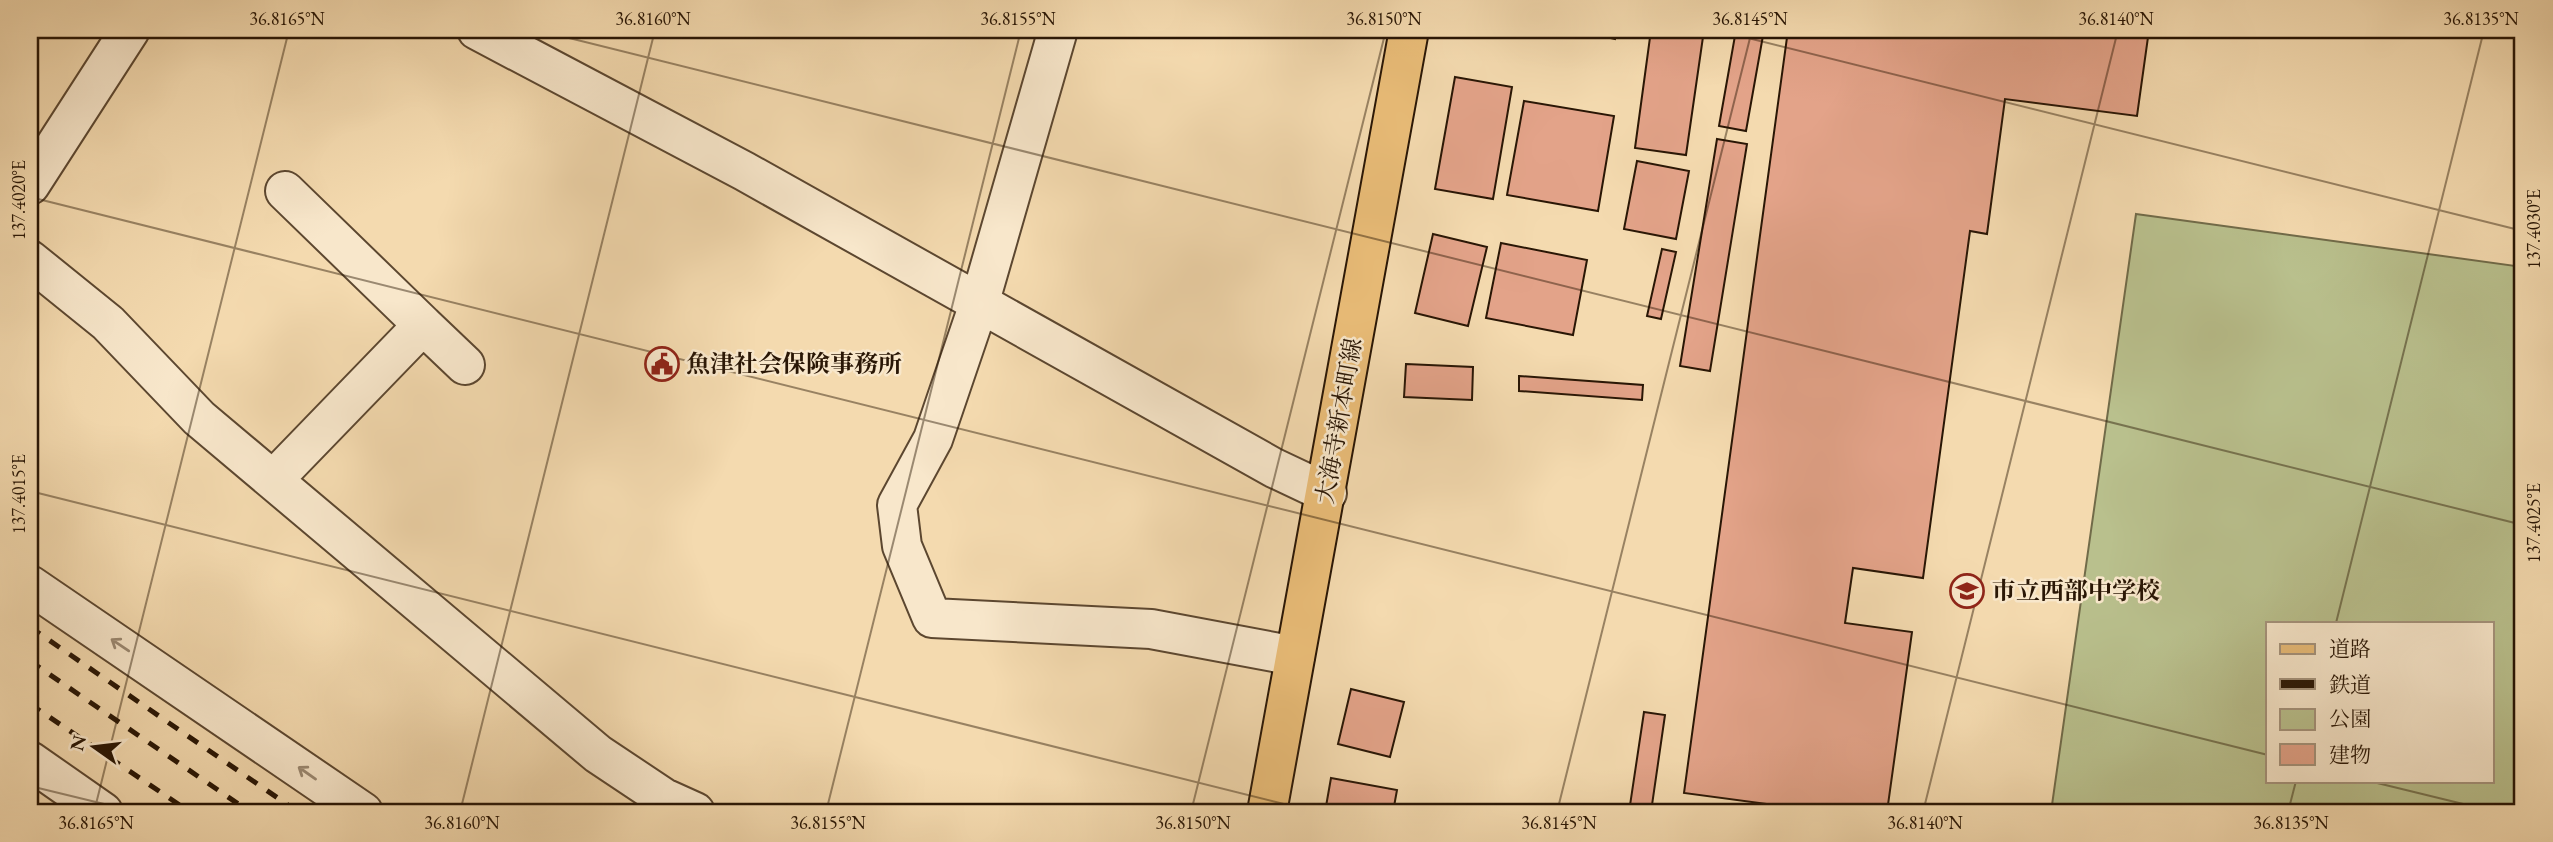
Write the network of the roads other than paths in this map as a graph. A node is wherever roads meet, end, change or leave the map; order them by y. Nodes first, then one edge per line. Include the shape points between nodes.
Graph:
1 (130, 30) edge
2 (477, 30) edge
3 (1058, 30) edge
4 (1409, 30) edge
5 (30, 185) edge
6 (285, 191) dead end
7 (30, 260) edge
8 (980, 301) junction
9 (423, 326) junction
10 (465, 365) dead end
11 (273, 480) junction
12 (1326, 492) junction
13 (30, 584) edge
14 (1295, 656) junction
15 (30, 761) edge
16 (103, 812) edge
17 (363, 812) edge
18 (695, 812) edge
19 (1267, 812) edge

1 - 5 street
2 - 8 street
3 - 8 street
4 - 12 main road, 大海寺新本町線
6 - 9 street
7 - 11 street via 108,323 199,418
8 - 12 street via 1274,468
8 - 14 street via 933,439 897,505 902,546 932,618 1151,629
9 - 10 street
9 - 11 street
11 - 18 street via 598,754 664,798
12 - 14 main road, 大海寺新本町線
17 -> 13 street
14 - 19 main road, 大海寺新本町線
15 - 16 street

